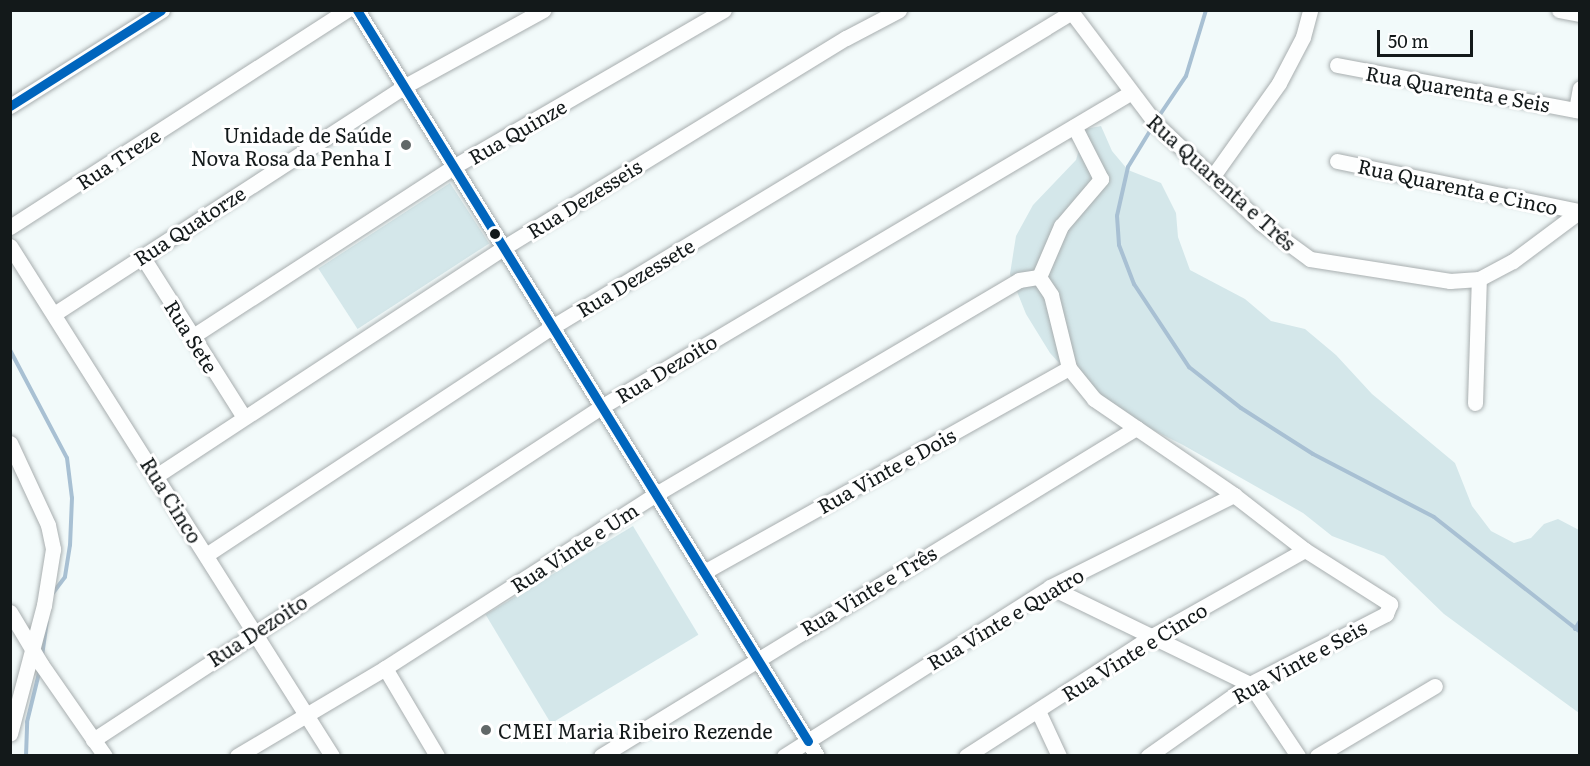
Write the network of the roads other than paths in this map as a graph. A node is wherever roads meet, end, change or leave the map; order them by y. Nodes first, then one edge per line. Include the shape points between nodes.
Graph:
1 (162, 10) edge
2 (347, 10) edge
3 (357, 10) edge
4 (543, 10) edge
5 (724, 10) edge
6 (898, 10) edge
7 (1310, 10) edge
8 (1559, 10) edge
9 (1071, 11) edge
10 (1580, 14) edge
11 (1337, 65) dead end
12 (405, 86) junction
13 (1580, 88) edge
14 (1130, 93) junction
15 (10, 106) edge
16 (1578, 110) edge
17 (1074, 126) junction
18 (1337, 161) dead end
19 (453, 167) junction
20 (1213, 176) junction
21 (1579, 211) edge
22 (10, 227) edge
23 (10, 246) edge
24 (503, 248) junction
25 (142, 256) junction
26 (1040, 278) junction
27 (1479, 279) junction
28 (54, 314) junction
29 (552, 327) junction
30 (193, 336) junction
31 (1069, 368) junction
32 (1475, 403) dead end
33 (601, 407) junction
34 (243, 416) junction
35 (1136, 428) junction
36 (10, 443) edge
37 (156, 476) junction
38 (656, 494) junction
39 (1234, 495) junction
40 (1305, 550) junction
41 (206, 555) junction
42 (704, 572) junction
43 (1050, 587) junction
44 (10, 612) edge
45 (256, 630) junction
46 (1154, 635) junction
47 (34, 651) junction
48 (757, 657) junction
49 (385, 668) junction
50 (1250, 684) junction
51 (1435, 686) dead end
52 (1038, 711) junction
53 (306, 713) junction
54 (10, 734) edge
55 (93, 740) junction
56 (808, 741) junction
57 (105, 756) edge
58 (237, 756) edge
59 (332, 756) edge
60 (437, 756) edge
61 (601, 756) edge
62 (784, 756) edge
63 (817, 756) edge
64 (966, 756) edge
65 (1059, 756) edge
66 (1148, 756) edge
67 (1298, 756) edge
68 (1317, 756) edge

1 - 15 street
2 - 22 street, Rua Treze
3 - 12 street
4 - 12 street, Rua Quatorze
5 - 19 street, Rua Quinze
6 - 24 street, Rua Dezesseis
7 - 20 street via 1303,37 1279,82
8 - 10 street
9 - 14 street, Rua Quarenta e Três
9 - 29 street, Rua Dezessete
11 - 16 street, Rua Quarenta e Seis
12 - 19 street
12 - 25 street, Rua Quatorze
13 - 16 street
14 - 17 street, Rua Dezoito
14 - 20 street, Rua Quarenta e Três via 1155,123
17 - 26 street via 1101,178 1061,226
17 - 33 street, Rua Dezoito
18 - 21 street, Rua Quarenta e Cinco
19 - 24 street
19 - 30 street, Rua Quinze
20 - 27 street, Rua Quarenta e Três via 1279,239 1310,259 1450,281
21 - 27 street, Rua Quarenta e Três via 1513,261
23 - 28 street, Rua Cinco
24 - 29 street
24 - 34 street, Rua Dezesseis
25 - 28 street, Rua Quatorze
25 - 30 street, Rua Sete
26 - 31 street via 1051,295
26 - 38 street, Rua Vinte e Um via 1018,279
27 - 32 street
28 - 37 street, Rua Cinco
29 - 33 street
29 - 41 street, Rua Dezessete
30 - 34 street, Rua Sete
31 - 35 street via 1094,399
31 - 42 street, Rua Vinte e Dois
33 - 38 street
33 - 45 street, Rua Dezoito
34 - 37 street, Rua Dezesseis
35 - 39 street
35 - 48 street, Rua Vinte e Três
36 - 47 street via 48,525 53,549
37 - 41 street, Rua Cinco
38 - 42 street
38 - 49 street, Rua Vinte e Um
39 - 40 street
39 - 43 street, Rua Vinte e Quatro
40 - 46 street, Rua Vinte e Cinco
40 - 50 street, Rua Vinte e Seis via 1387,600 1391,608
41 - 45 street, Rua Cinco
42 - 48 street
43 - 46 street
43 - 56 street, Rua Vinte e Quatro
44 - 47 street
45 - 53 street, Rua Cinco
45 - 55 street, Rua Dezoito
46 - 50 street
46 - 52 street, Rua Vinte e Cinco
47 - 54 street
47 - 55 street
48 - 56 street
48 - 61 street, Rua Vinte e Três
49 - 53 street, Rua Vinte e Um
49 - 60 street
50 - 66 street, Rua Vinte e Seis
50 - 67 street
51 - 68 street
52 - 64 street, Rua Vinte e Cinco
52 - 65 street
53 - 58 street, Rua Vinte e Um
53 - 59 street, Rua Cinco
55 - 57 street
56 - 62 street, Rua Vinte e Quatro
56 - 63 street

